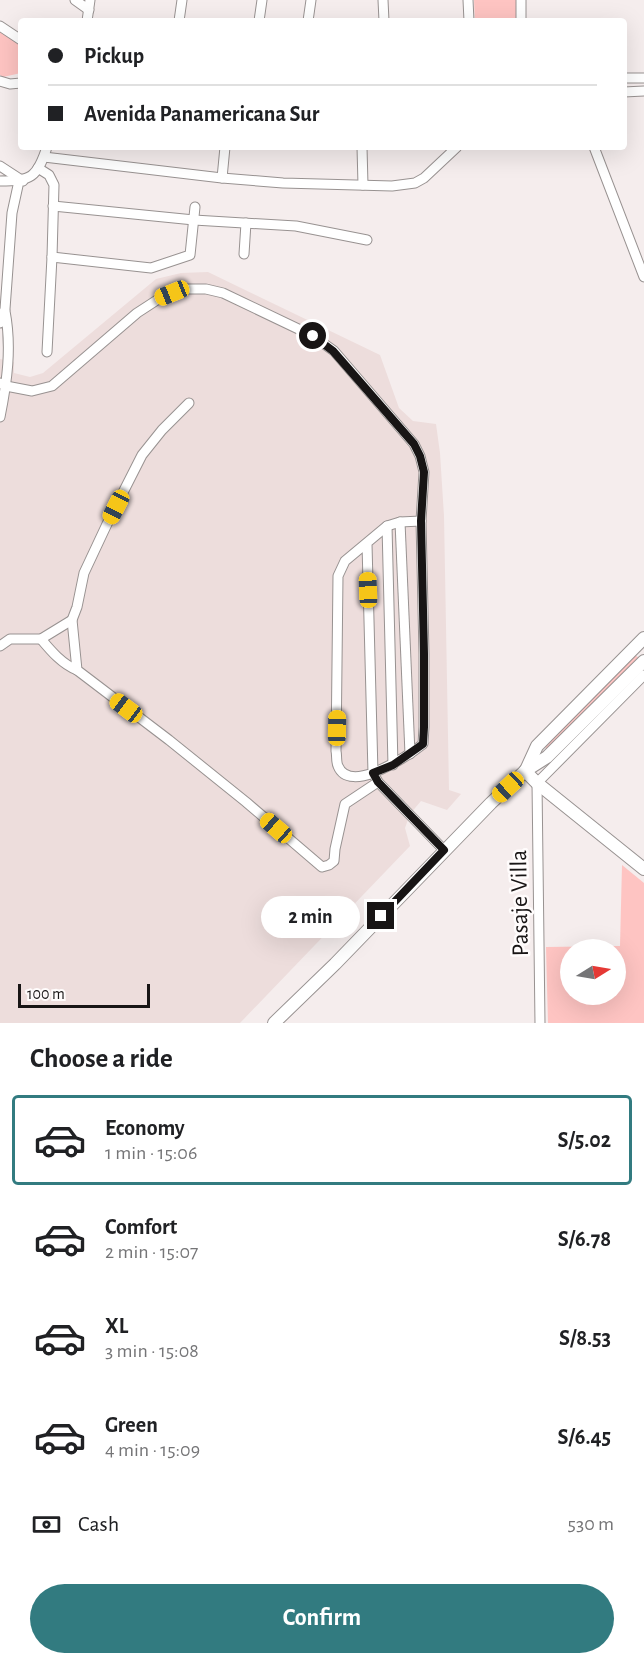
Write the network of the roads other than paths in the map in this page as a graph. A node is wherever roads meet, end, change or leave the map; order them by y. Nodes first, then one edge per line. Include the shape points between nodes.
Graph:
1 (75, 0) edge
2 (182, 0) edge
3 (262, 0) edge
4 (311, 0) edge
5 (383, 0) edge
6 (468, 0) edge
7 (521, 0) edge
8 (90, 5) edge
9 (179, 18) edge
10 (259, 18) edge
11 (308, 18) edge
12 (384, 18) edge
13 (469, 18) edge
14 (521, 18) edge
15 (0, 26) edge
16 (18, 38) edge
17 (627, 78) edge
18 (644, 78) edge
19 (0, 81) edge
20 (18, 83) edge
21 (644, 91) edge
22 (627, 92) edge
23 (225, 150) edge
24 (362, 150) edge
25 (454, 150) edge
26 (595, 150) edge
27 (45, 152) edge
28 (0, 166) edge
29 (38, 168) junction
30 (222, 178) junction
31 (0, 181) edge
32 (21, 181) junction
33 (363, 185) junction
34 (53, 206) junction
35 (195, 207) dead end
36 (194, 220) junction
37 (246, 223) junction
38 (367, 240) dead end
39 (244, 254) dead end
40 (52, 257) junction
41 (644, 277) edge
42 (5, 309) junction
43 (0, 323) edge
44 (46, 352) dead end
45 (3, 384) edge
46 (189, 402) dead end
47 (0, 417) edge
48 (421, 521) junction
49 (400, 522) junction
50 (387, 526) junction
51 (367, 544) junction
52 (72, 620) junction
53 (41, 639) junction
54 (643, 641) edge
55 (0, 646) edge
56 (644, 661) edge
57 (77, 670) junction
58 (644, 675) edge
59 (410, 754) junction
60 (393, 765) junction
61 (525, 771) junction
62 (376, 777) junction
63 (537, 783) junction
64 (444, 850) junction
65 (644, 869) edge
66 (274, 1023) edge
67 (540, 1023) edge

1 - 8 street
2 - 9 street
3 - 10 street
4 - 11 street
5 - 12 street
6 - 13 street
7 - 14 street
15 - 16 street
17 - 18 street
19 - 20 street
21 - 22 street
23 - 30 street
24 - 33 street
25 - 33 street via 415,183
26 - 41 street
27 - 29 street
27 - 30 street
28 - 32 street
29 - 32 street
29 - 34 street via 49,175 54,185
30 - 33 street
31 - 32 street
32 - 42 street via 12,213
34 - 36 street
34 - 40 street
35 - 36 street
36 - 37 street
36 - 40 street via 190,255 151,268
37 - 38 street via 296,226
37 - 39 street
40 - 44 street
42 - 43 street
42 - 45 street via 9,330
45 - 47 street
45 - 48 street via 32,391 52,386 157,300 187,289 223,293 313,336 333,351 414,444 424,472
46 - 52 street via 142,454 84,573
48 - 49 street
48 - 59 street via 424,727 423,744
49 - 50 street
49 - 59 street
50 - 51 street
50 - 60 street
51 - 62 street
51 - 62 street via 345,561 338,576 336,751 338,767 345,774
52 - 53 street
52 - 57 street
53 - 55 street via 10,639
53 - 57 street
54 - 61 main road via 537,746
56 - 61 main road via 547,757
57 - 62 street via 169,740 322,867 334,861 345,804
58 - 63 street
59 - 60 street
60 - 62 street
61 - 63 main road
61 - 64 main road
62 - 64 street
63 - 65 main road
63 - 67 street, Pasaje Villa
64 - 66 main road

